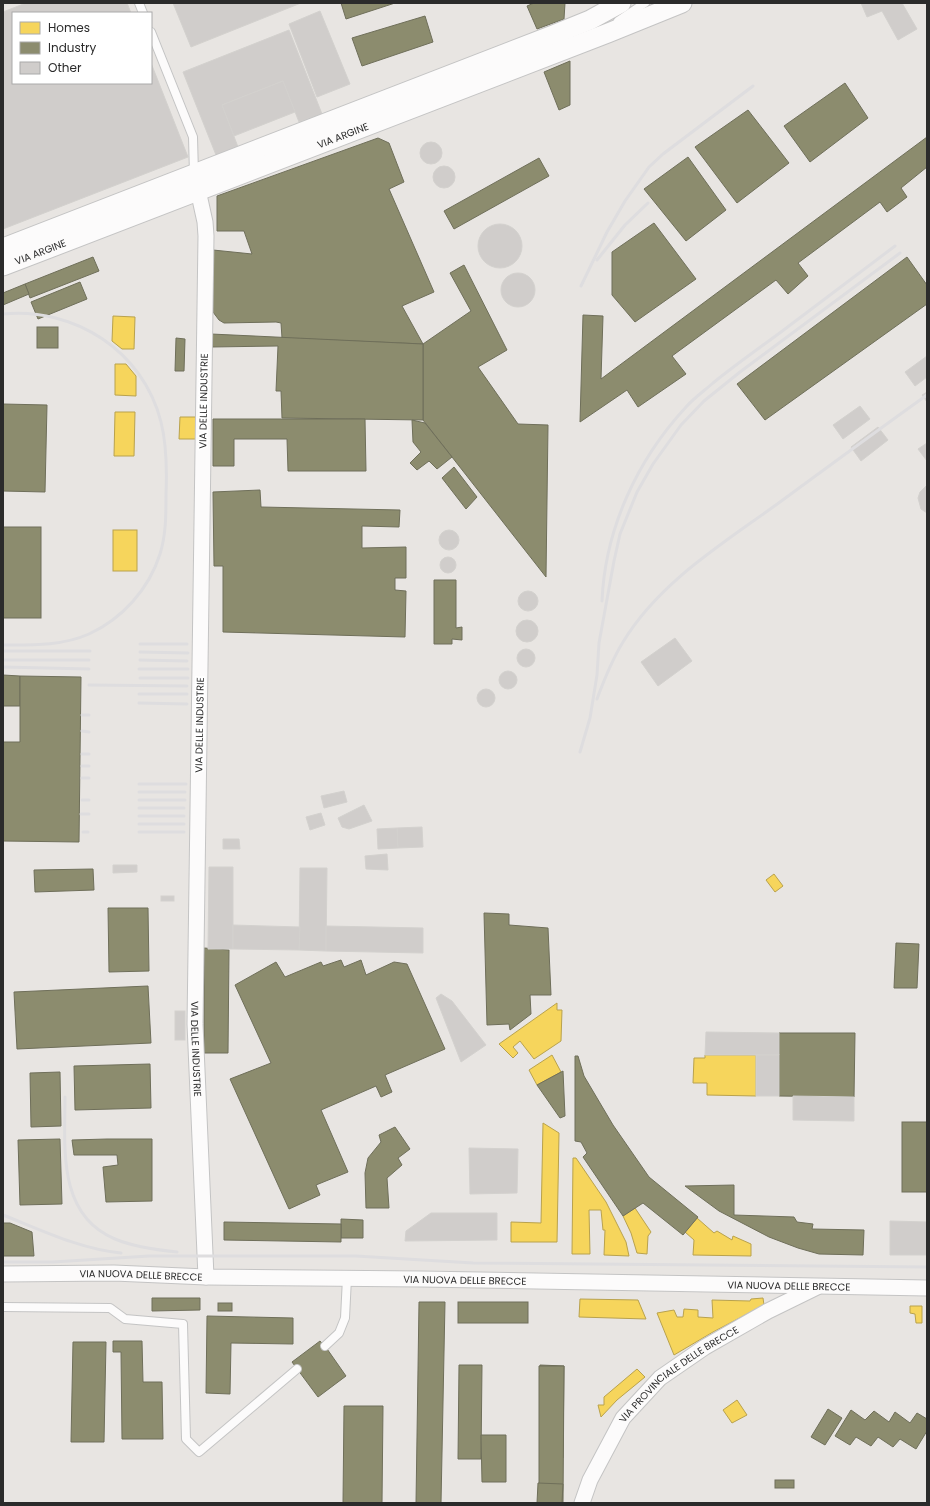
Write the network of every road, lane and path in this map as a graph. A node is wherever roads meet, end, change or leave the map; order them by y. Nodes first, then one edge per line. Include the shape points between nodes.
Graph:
1 (621, 3) edge
2 (645, 3) edge
3 (682, 3) edge
4 (152, 34) edge
5 (592, 39) junction
6 (196, 182) junction
7 (3, 248) edge
8 (3, 266) edge
9 (3, 1274) edge
10 (206, 1277) junction
11 (348, 1278) junction
12 (818, 1287) junction
13 (927, 1288) edge
14 (3, 1307) edge
15 (325, 1346) dead end
16 (297, 1369) dead end
17 (582, 1503) edge

1 - 6 street, VIA ARGINE via 590,20
2 - 5 lane
3 - 5 street, VIA ARGINE
4 - 6 lane via 194,137
5 - 6 street, VIA ARGINE
6 - 7 street, VIA ARGINE
6 - 8 street, VIA ARGINE
6 - 10 street, VIA DELLE INDUSTRIE via 206,236 195,1024
9 - 10 street, VIA NUOVA DELLE BRECCE via 114,1273
10 - 11 street, VIA NUOVA DELLE BRECCE
11 - 12 street, VIA NUOVA DELLE BRECCE
11 - 15 lane via 345,1318 339,1332
12 - 13 street, VIA NUOVA DELLE BRECCE
12 - 17 street, VIA PROVINCIALE DELLE BRECCE via 768,1311 705,1347 660,1378 623,1418 590,1480
14 - 16 lane via 110,1308 125,1319 183,1324 186,1439 199,1452

